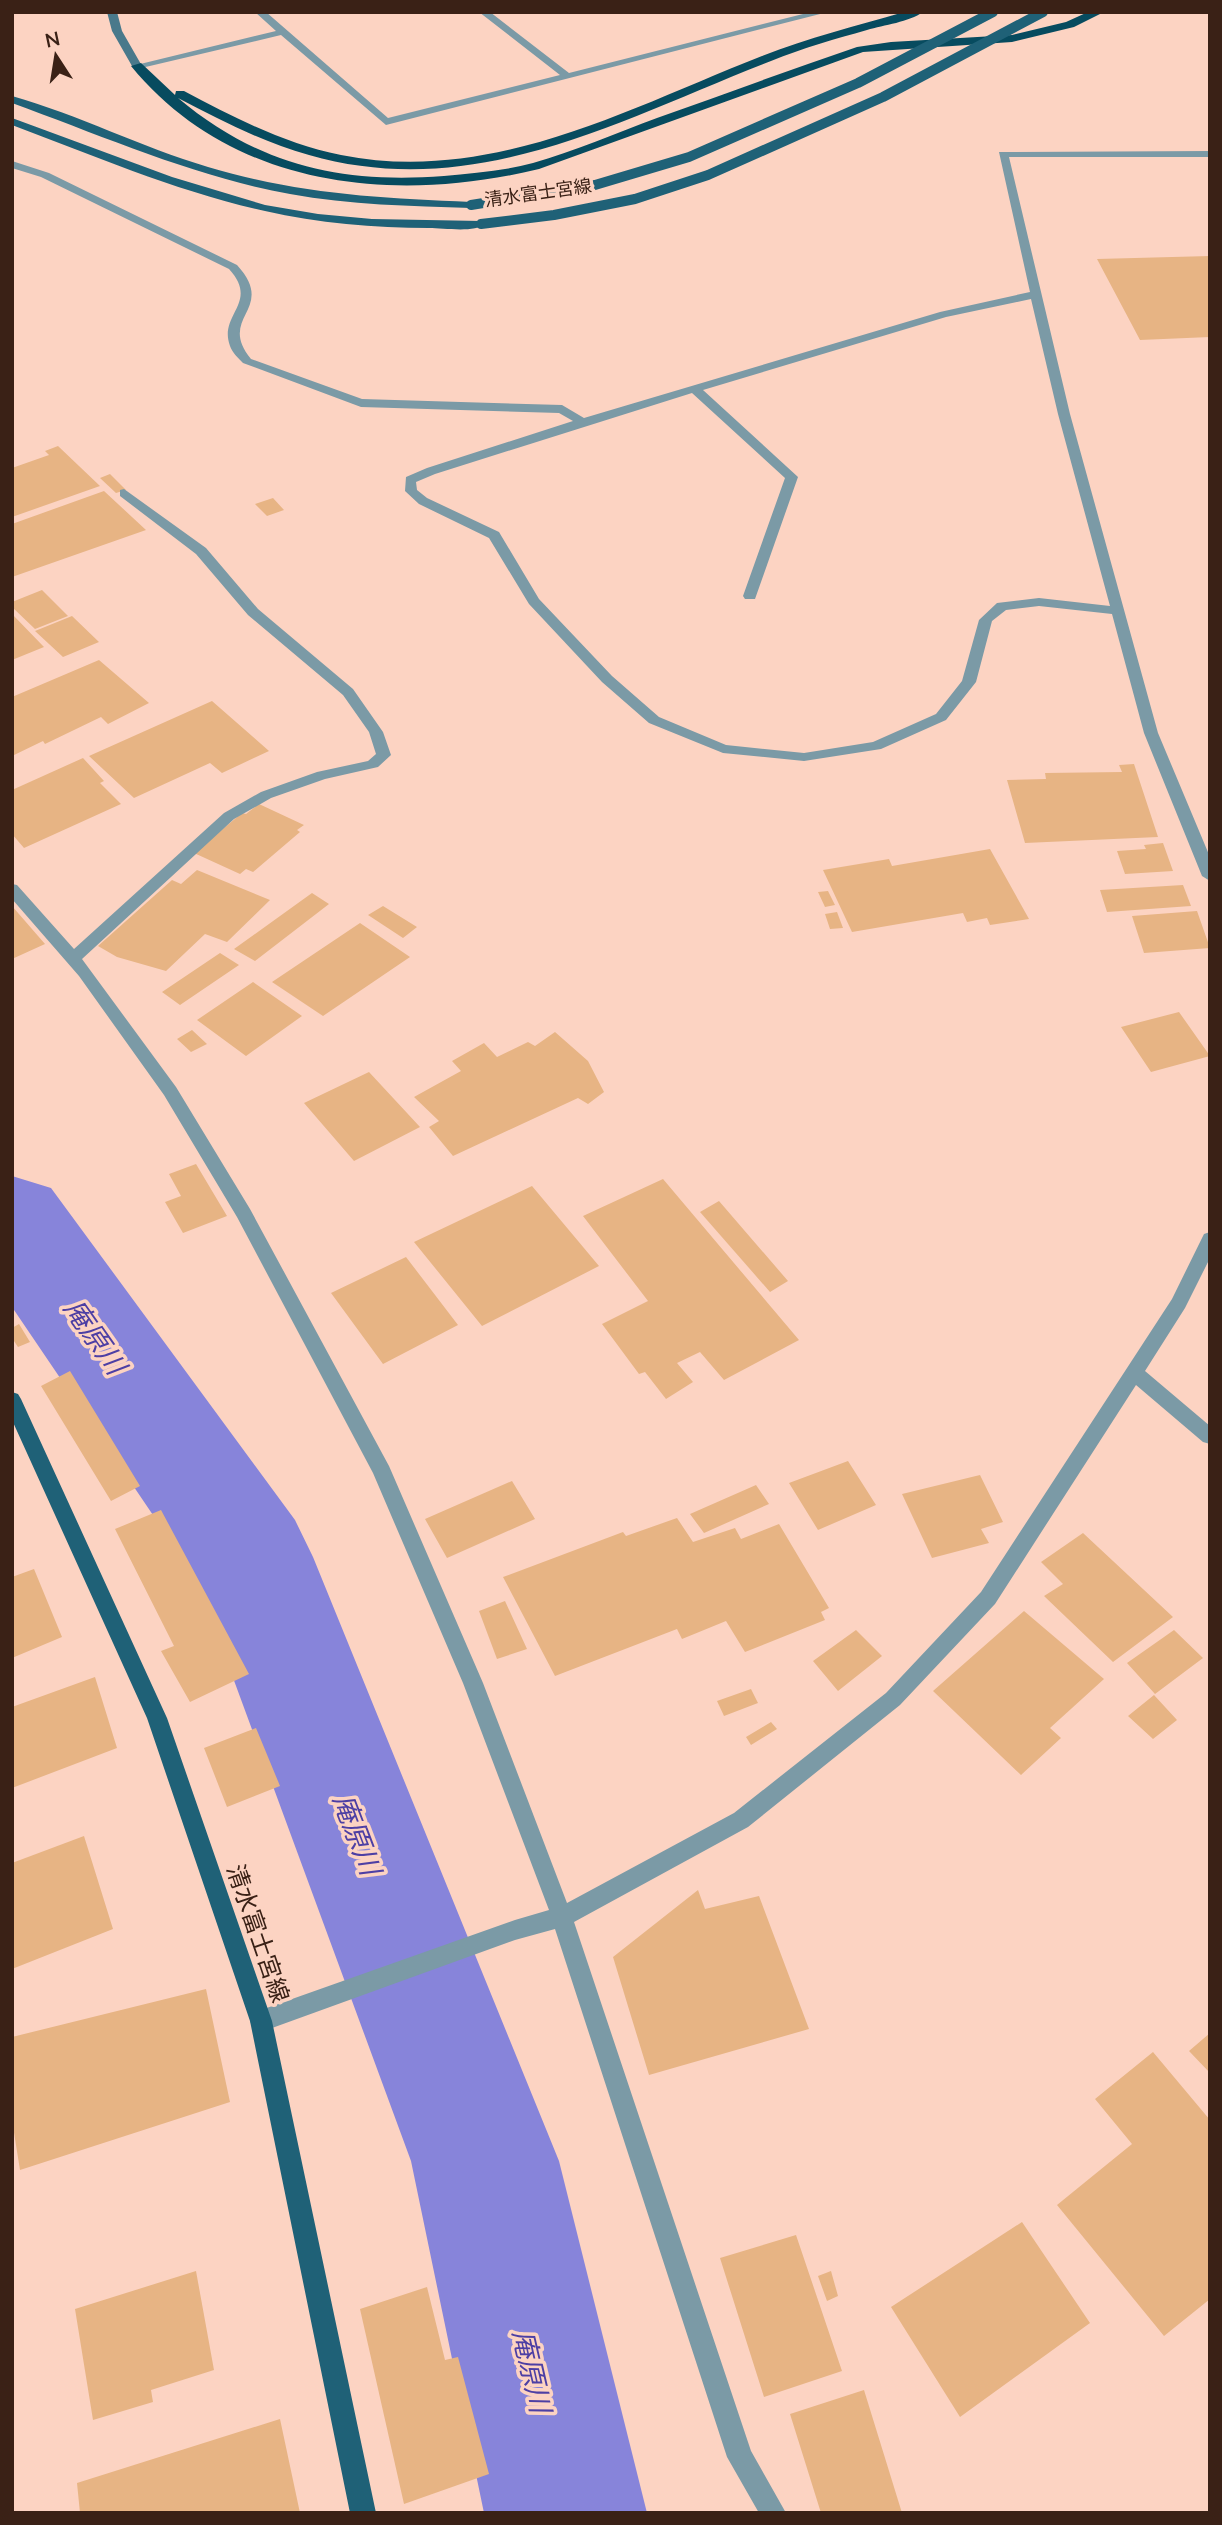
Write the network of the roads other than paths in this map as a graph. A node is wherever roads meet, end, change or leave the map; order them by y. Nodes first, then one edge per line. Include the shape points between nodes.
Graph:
1 (112, 12) edge
2 (260, 12) edge
3 (484, 12) edge
4 (823, 12) edge
5 (918, 12) edge
6 (993, 12) edge
7 (1044, 12) edge
8 (1098, 12) edge
9 (282, 32) junction
10 (137, 66) junction
11 (568, 77) junction
12 (12, 99) edge
13 (12, 121) edge
14 (1210, 154) edge
15 (12, 164) edge
16 (1037, 294) junction
17 (695, 389) junction
18 (582, 422) junction
19 (124, 493) dead end
20 (750, 596) dead end
21 (1117, 611) junction
22 (1210, 876) edge
23 (12, 889) edge
24 (74, 958) junction
25 (1210, 1239) edge
26 (1135, 1373) junction
27 (12, 1399) edge
28 (1210, 1437) edge
29 (562, 1917) junction
30 (261, 2021) junction
31 (363, 2513) edge
32 (773, 2513) edge

1 - 10 street
2 - 9 street
3 - 11 street
4 - 11 street
5 - 10 highway via 768,57 563,139 475,162 387,164 285,144 180,94
6 - 12 main road, 清水富士宮線, bridge via 761,128 682,158 556,194 471,205 289,191 203,169
7 - 13 main road, 清水富士宮線, bridge via 883,97 708,174 635,199 481,224 412,226 266,208 182,185
8 - 10 highway via 1072,25 1025,38 893,43 861,49 535,166 448,180 357,178 274,162 215,133
9 - 10 street
9 - 11 street via 386,122
14 - 16 street via 1003,154
15 - 18 street via 70,187 246,277 247,302 235,320 232,338 235,351 247,361 361,402 562,409
16 - 17 street via 944,314
16 - 21 street
17 - 18 street
17 - 20 street via 792,477
18 - 21 street via 431,471 410,480 411,491 494,534 534,601 607,679 654,720 723,749 804,757 876,746 941,717 969,682 986,620 1002,606 1039,603
19 - 24 street via 202,552 251,610 319,665 365,712 384,755 373,764 322,775 266,795 229,816
21 - 22 street via 1151,733
23 - 24 street
24 - 29 street via 170,1091 237,1202 382,1472 473,1683
25 - 26 street via 1179,1303
26 - 28 street
26 - 29 street via 988,1598 893,1699 741,1819
27 - 30 main road, 清水富士宮線 via 157,1718
29 - 30 street
29 - 32 street via 740,2457
30 - 31 main road, 清水富士宮線

